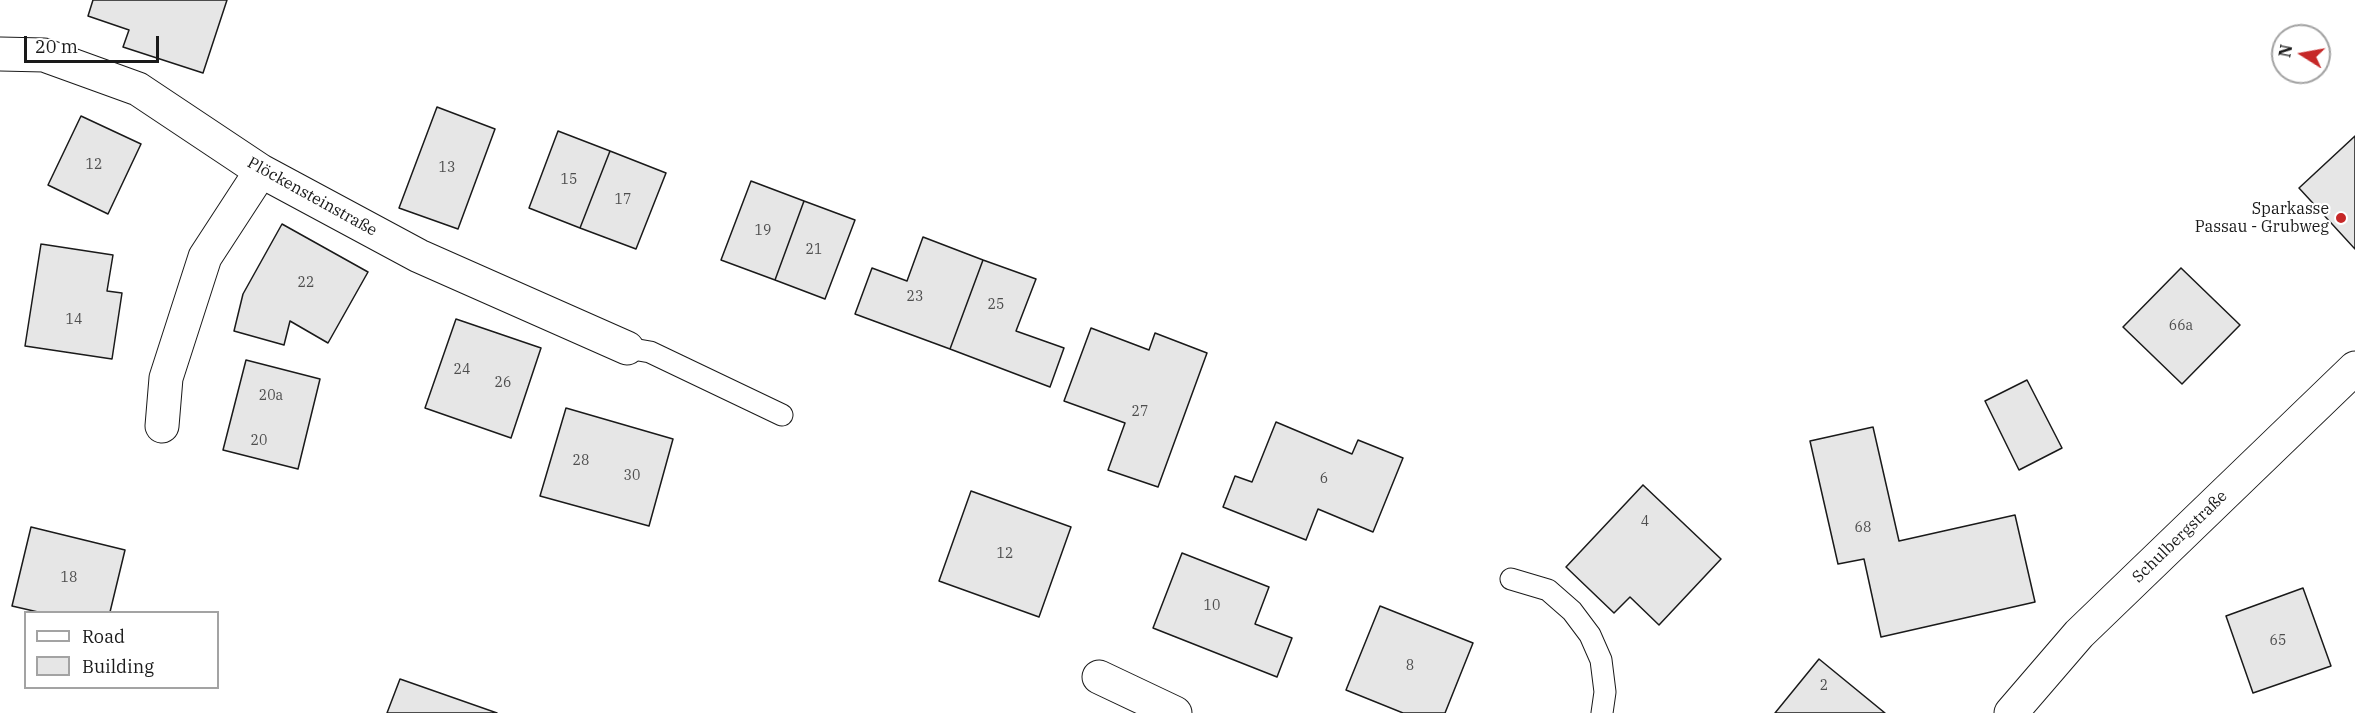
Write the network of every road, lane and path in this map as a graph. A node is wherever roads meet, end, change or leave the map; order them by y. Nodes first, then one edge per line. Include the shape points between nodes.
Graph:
1 (0, 54) edge
2 (261, 171) junction
3 (627, 348) joint
4 (2355, 368) edge
5 (782, 415) dead end
6 (162, 426) dead end
7 (1511, 579) dead end
8 (1100, 677) dead end
9 (1175, 713) edge
10 (1602, 713) edge
11 (2011, 713) edge

1 - 2 street, Plöckensteinstraße via 44,55 138,89
2 - 3 street, Plöckensteinstraße via 420,256
2 - 6 street via 205,257 166,378
3 - 5 lane via 650,352
4 - 11 street, Schulbergstraße via 2079,634
7 - 10 lane via 1548,590 1572,611 1590,635 1601,660 1605,693
8 - 9 street

